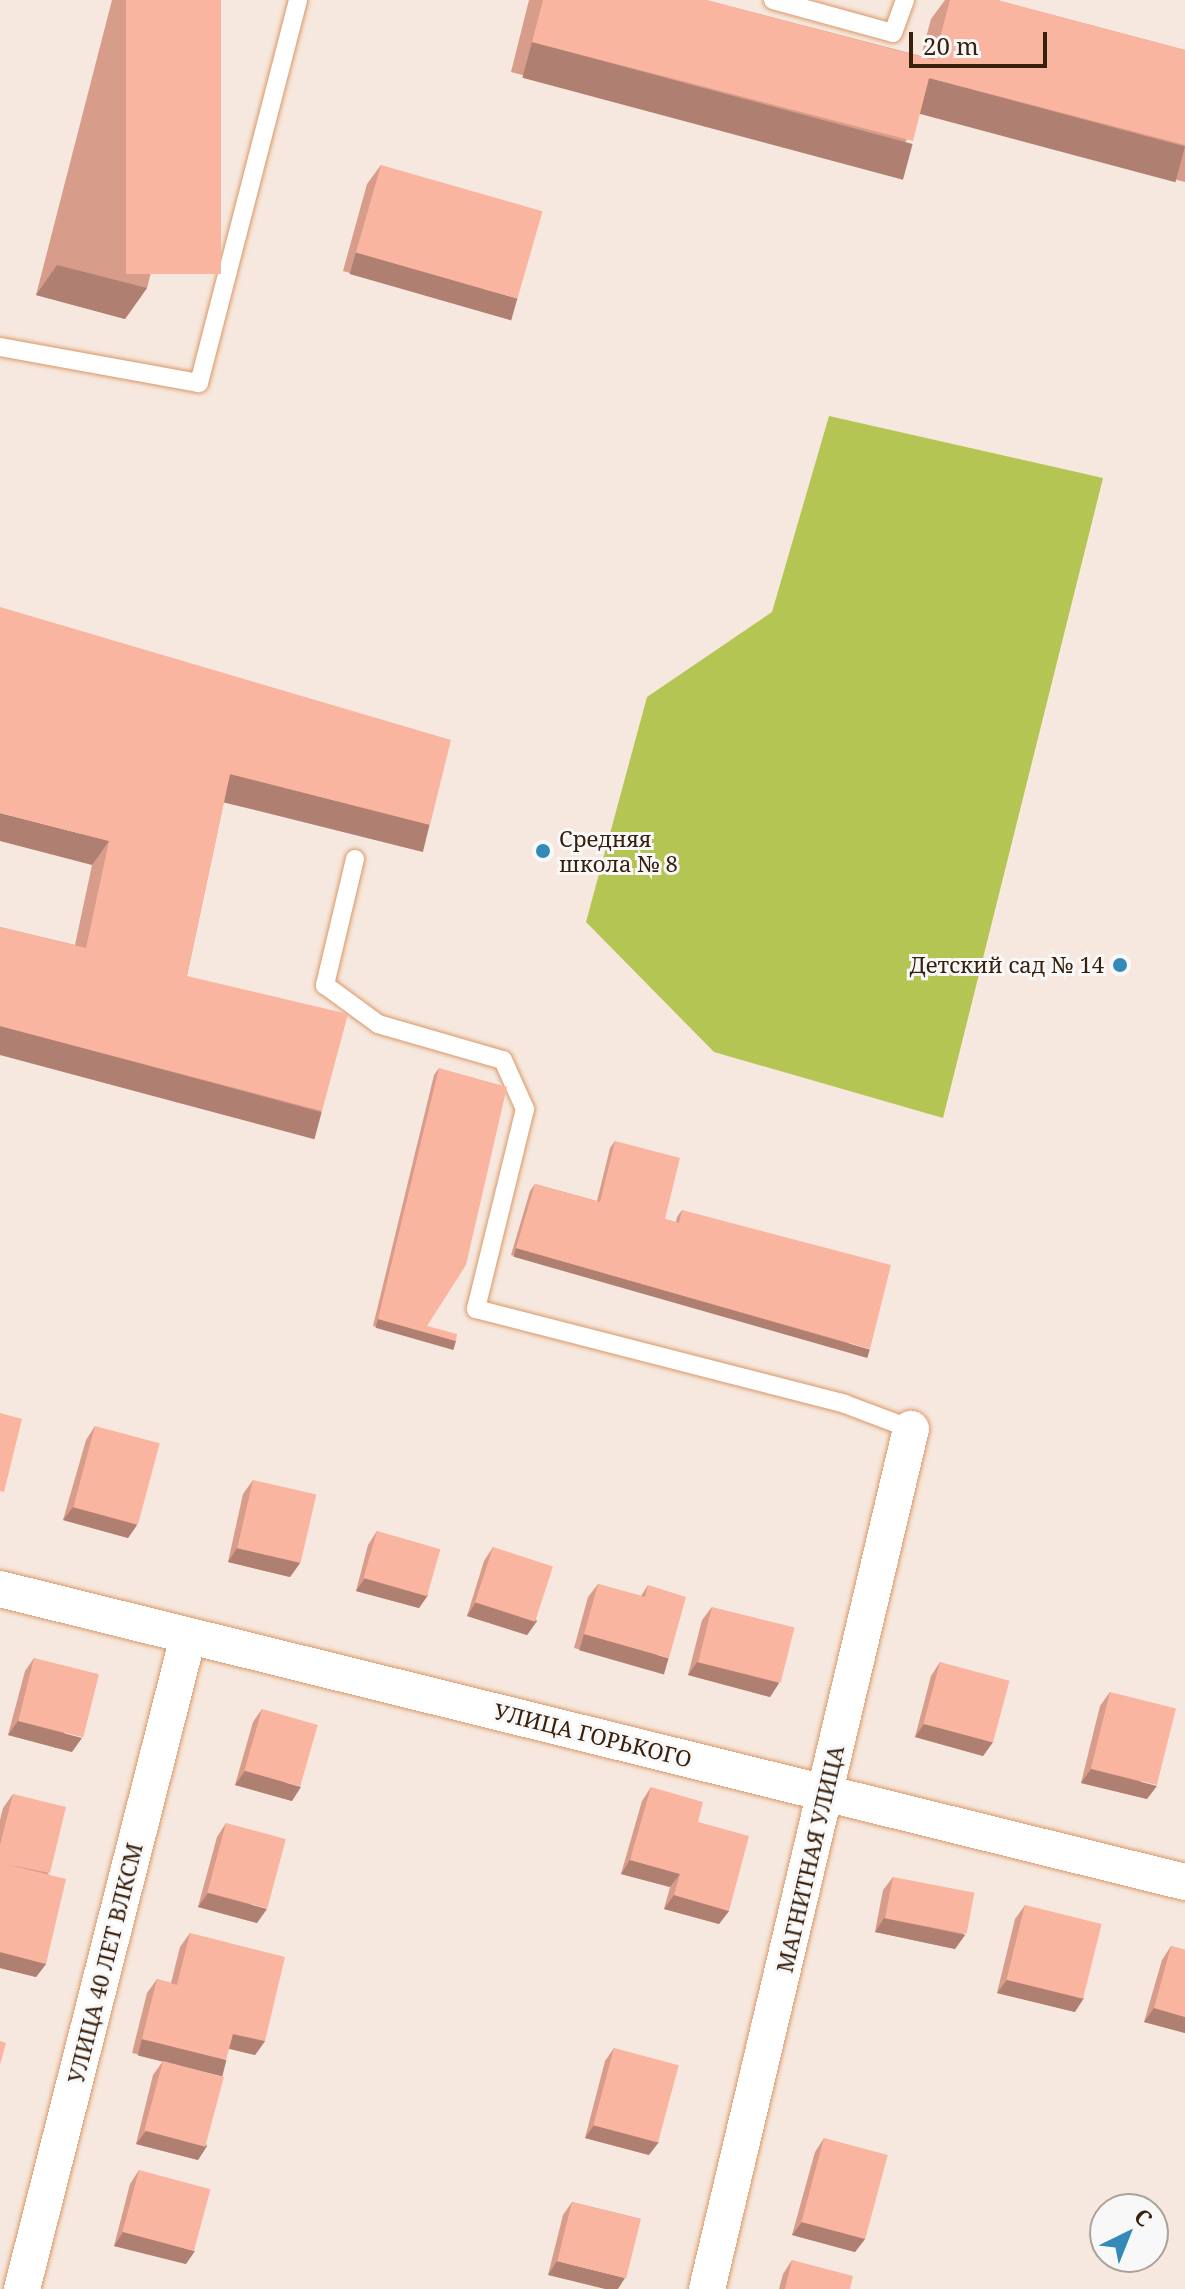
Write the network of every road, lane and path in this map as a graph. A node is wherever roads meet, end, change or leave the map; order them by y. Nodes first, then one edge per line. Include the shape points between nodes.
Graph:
1 (298, 0) edge
2 (773, 0) edge
3 (905, 0) edge
4 (0, 347) edge
5 (355, 859) dead end
6 (911, 1429) joint
7 (0, 1589) edge
8 (188, 1637) junction
9 (826, 1792) junction
10 (1185, 1882) edge
11 (22, 2289) edge
12 (707, 2289) edge

1 - 4 lane via 199,383
2 - 3 lane via 893,33
5 - 6 lane via 325,985 378,1024 503,1060 525,1109 476,1309 845,1404
6 - 9 street, МАГНИТНАЯ УЛИЦА
7 - 8 street, УЛИЦА ГОРЬКОГО
8 - 9 street, УЛИЦА ГОРЬКОГО
8 - 11 street, УЛИЦА 40 ЛЕТ ВЛКСМ
9 - 10 street, УЛИЦА ГОРЬКОГО
9 - 12 street, МАГНИТНАЯ УЛИЦА

